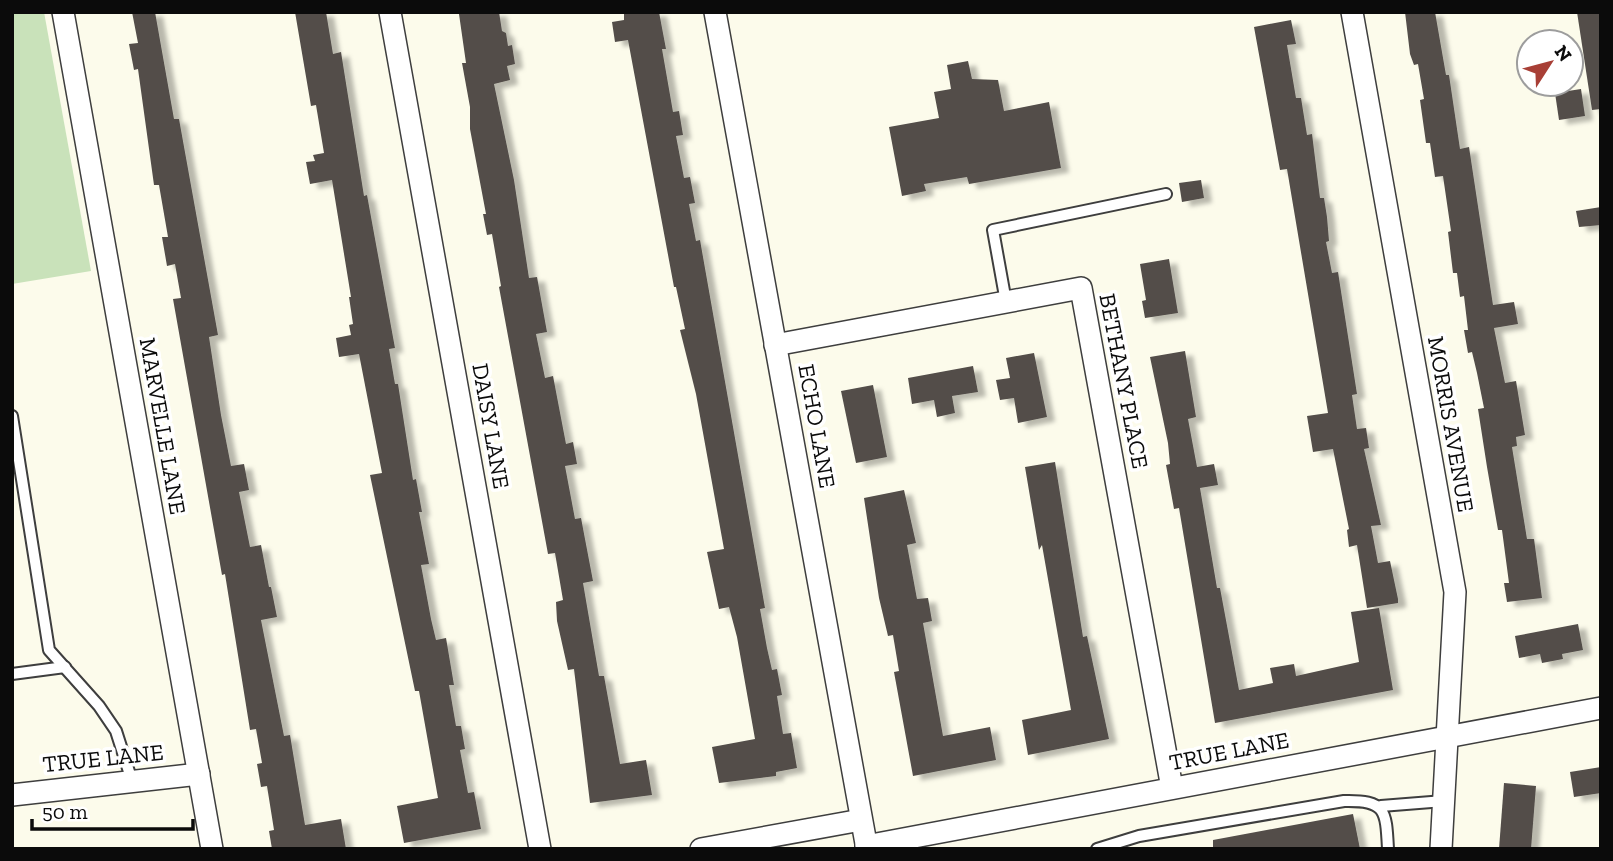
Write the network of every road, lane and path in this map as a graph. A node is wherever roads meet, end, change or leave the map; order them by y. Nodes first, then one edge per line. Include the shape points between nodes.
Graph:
1 (63, 12) edge
2 (390, 12) edge
3 (715, 12) edge
4 (1352, 12) edge
5 (1166, 194) dead end
6 (1006, 302) junction
7 (775, 345) junction
8 (12, 416) edge
9 (65, 667) junction
10 (12, 674) edge
11 (1601, 708) edge
12 (1448, 737) junction
13 (199, 774) junction
14 (132, 781) junction
15 (1172, 788) junction
16 (12, 795) edge
17 (1444, 802) junction
18 (1381, 806) junction
19 (861, 820) junction
20 (866, 847) edge
21 (212, 849) edge
22 (540, 849) edge
23 (701, 849) edge
24 (1097, 849) edge
25 (1388, 849) edge
26 (1441, 849) edge

1 - 13 street, MARVELLE LANE
2 - 22 street, DAISY LANE
3 - 7 street, ECHO LANE
4 - 12 street, MORRIS AVENUE via 1455,592
5 - 6 lane via 993,230
6 - 7 street, BETHANY PLACE
6 - 15 street, BETHANY PLACE via 1081,288
7 - 19 street, ECHO LANE
8 - 9 lane via 48,650
9 - 10 lane
9 - 14 lane via 116,731
11 - 12 street, TRUE LANE
12 - 15 street, TRUE LANE
12 - 17 street, MORRIS AVENUE
13 - 14 street, TRUE LANE
13 - 21 street, MARVELLE LANE
14 - 16 street, TRUE LANE
15 - 20 street, TRUE LANE
17 - 18 lane
17 - 26 street, MORRIS AVENUE
18 - 24 lane via 1367,800 1344,800 1139,836
18 - 25 lane
19 - 20 street, ECHO LANE
19 - 23 street

